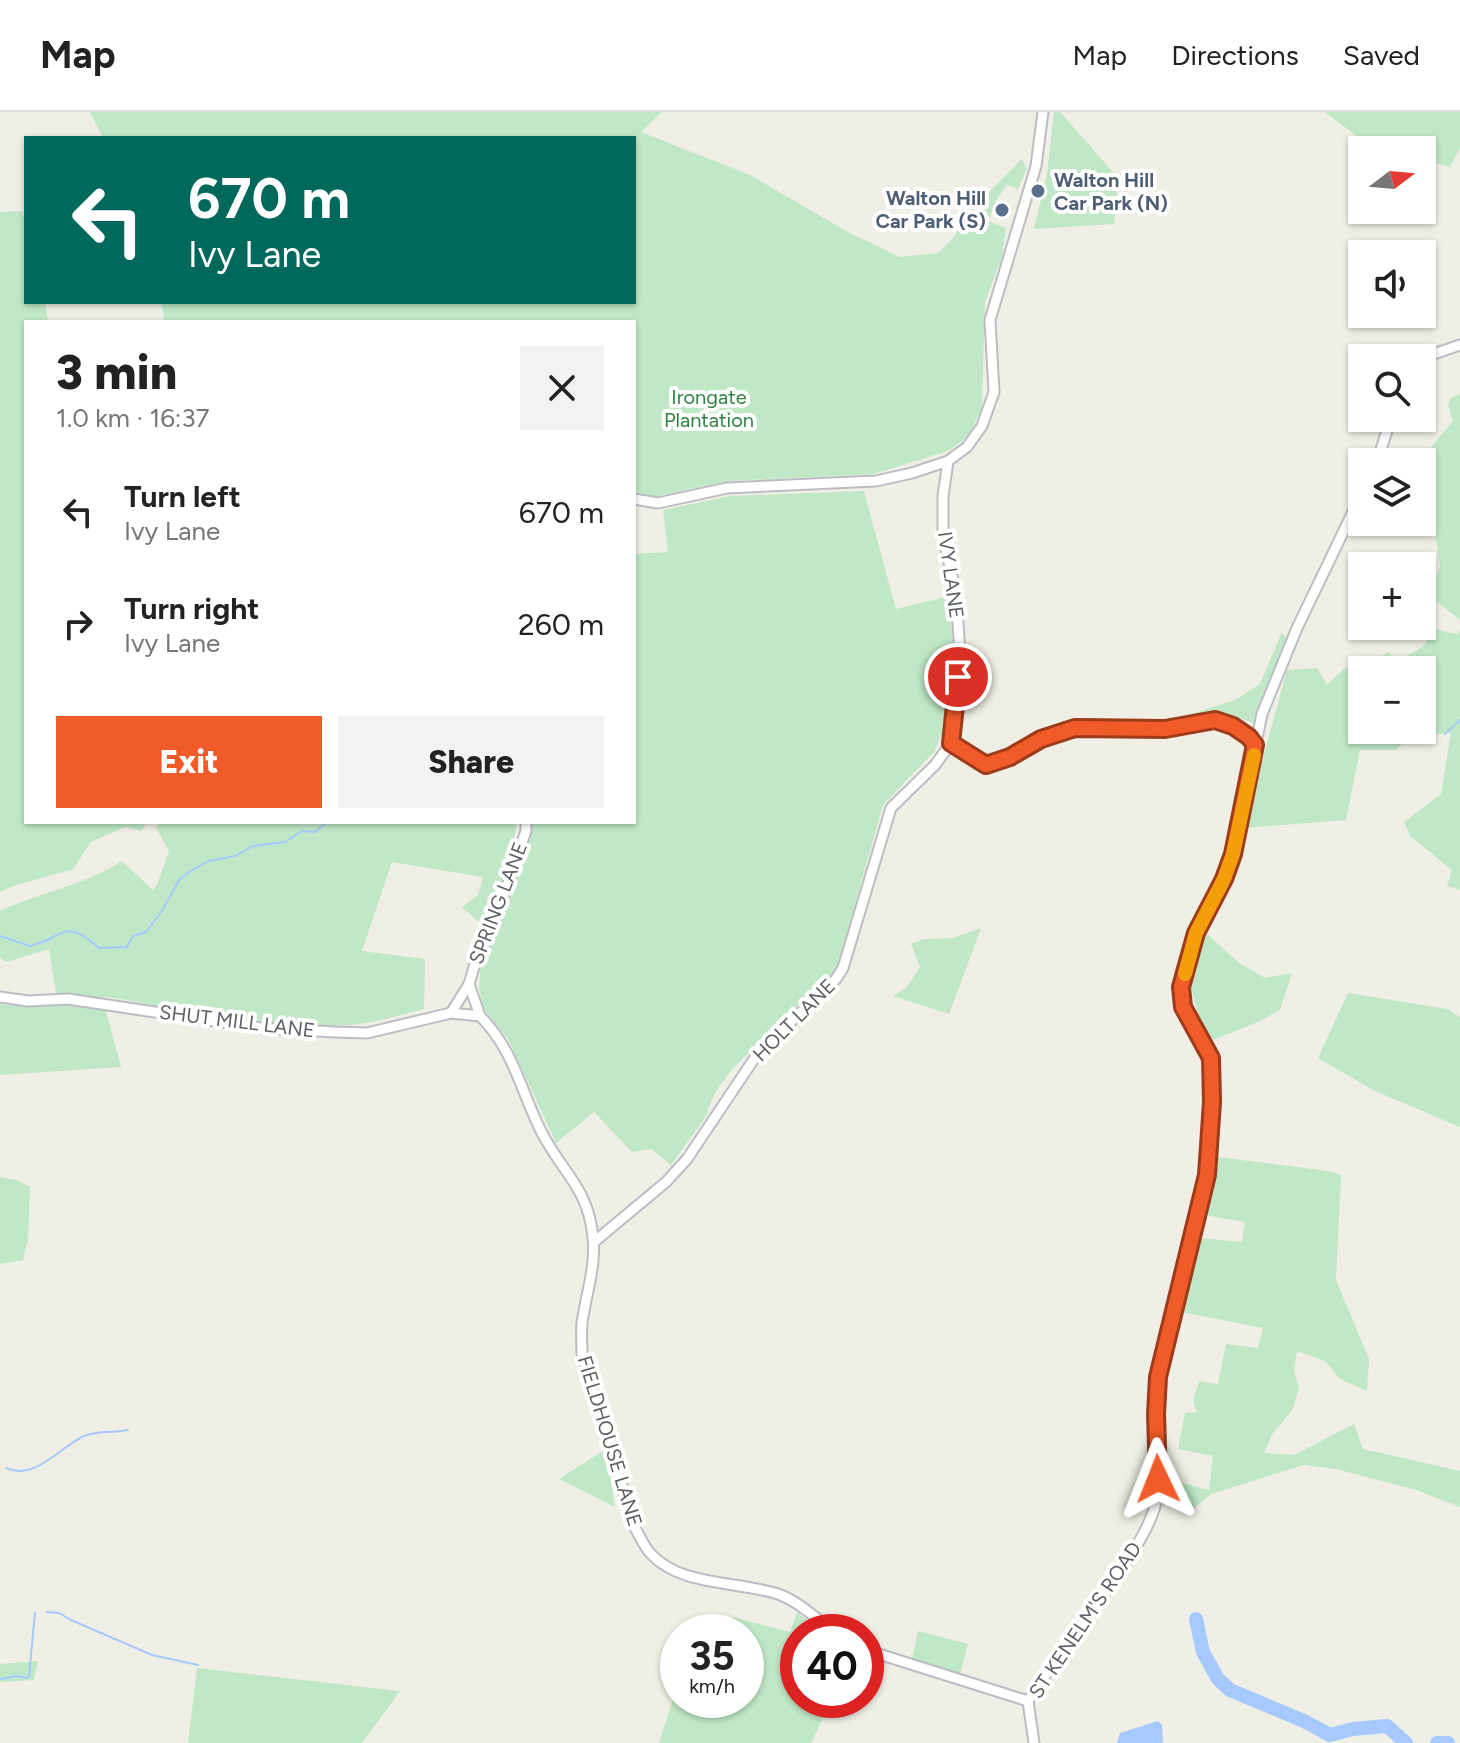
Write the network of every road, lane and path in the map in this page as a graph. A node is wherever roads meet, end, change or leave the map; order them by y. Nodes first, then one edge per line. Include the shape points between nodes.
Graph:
1 (1043, 112) edge
2 (1460, 345) edge
3 (1436, 353) edge
4 (948, 461) junction
5 (636, 499) edge
6 (1348, 522) edge
7 (951, 743) junction
8 (1255, 745) junction
9 (526, 824) edge
10 (469, 984) junction
11 (0, 997) edge
12 (451, 1013) junction
13 (477, 1016) junction
14 (594, 1242) junction
15 (809, 1614) edge
16 (884, 1656) edge
17 (1028, 1701) junction
18 (1034, 1743) edge

1 - 4 street via 1036,166 990,320 990,406 976,438
2 - 3 street
4 - 5 street via 876,481 727,488 658,503
4 - 7 street, IVY LANE via 943,537 956,593 960,654
6 - 8 street, ST KENELM'S ROAD via 1297,628
7 - 8 street via 986,765 1075,728 1165,729 1215,720 1233,726
7 - 14 street, HOLT LANE via 891,808 836,979 758,1053 666,1182
8 - 17 street, ST KENELM'S ROAD via 1233,854 1196,933 1181,987 1183,1007 1211,1058 1213,1075 1207,1175 1158,1377 1156,1507 1138,1545
9 - 10 street, SPRING LANE
10 - 12 street, SPRING LANE
10 - 13 street, SPRING LANE
11 - 12 street, SHUT MILL LANE via 68,999 261,1028 335,1032 367,1033
12 - 13 street, SHUT MILL LANE
13 - 14 street, FIELDHOUSE LANE via 502,1040 544,1136 582,1191
14 - 15 street, FIELDHOUSE LANE via 582,1354 635,1528 650,1553 670,1570 782,1595
16 - 17 street
17 - 18 street, ST KENELM'S ROAD

